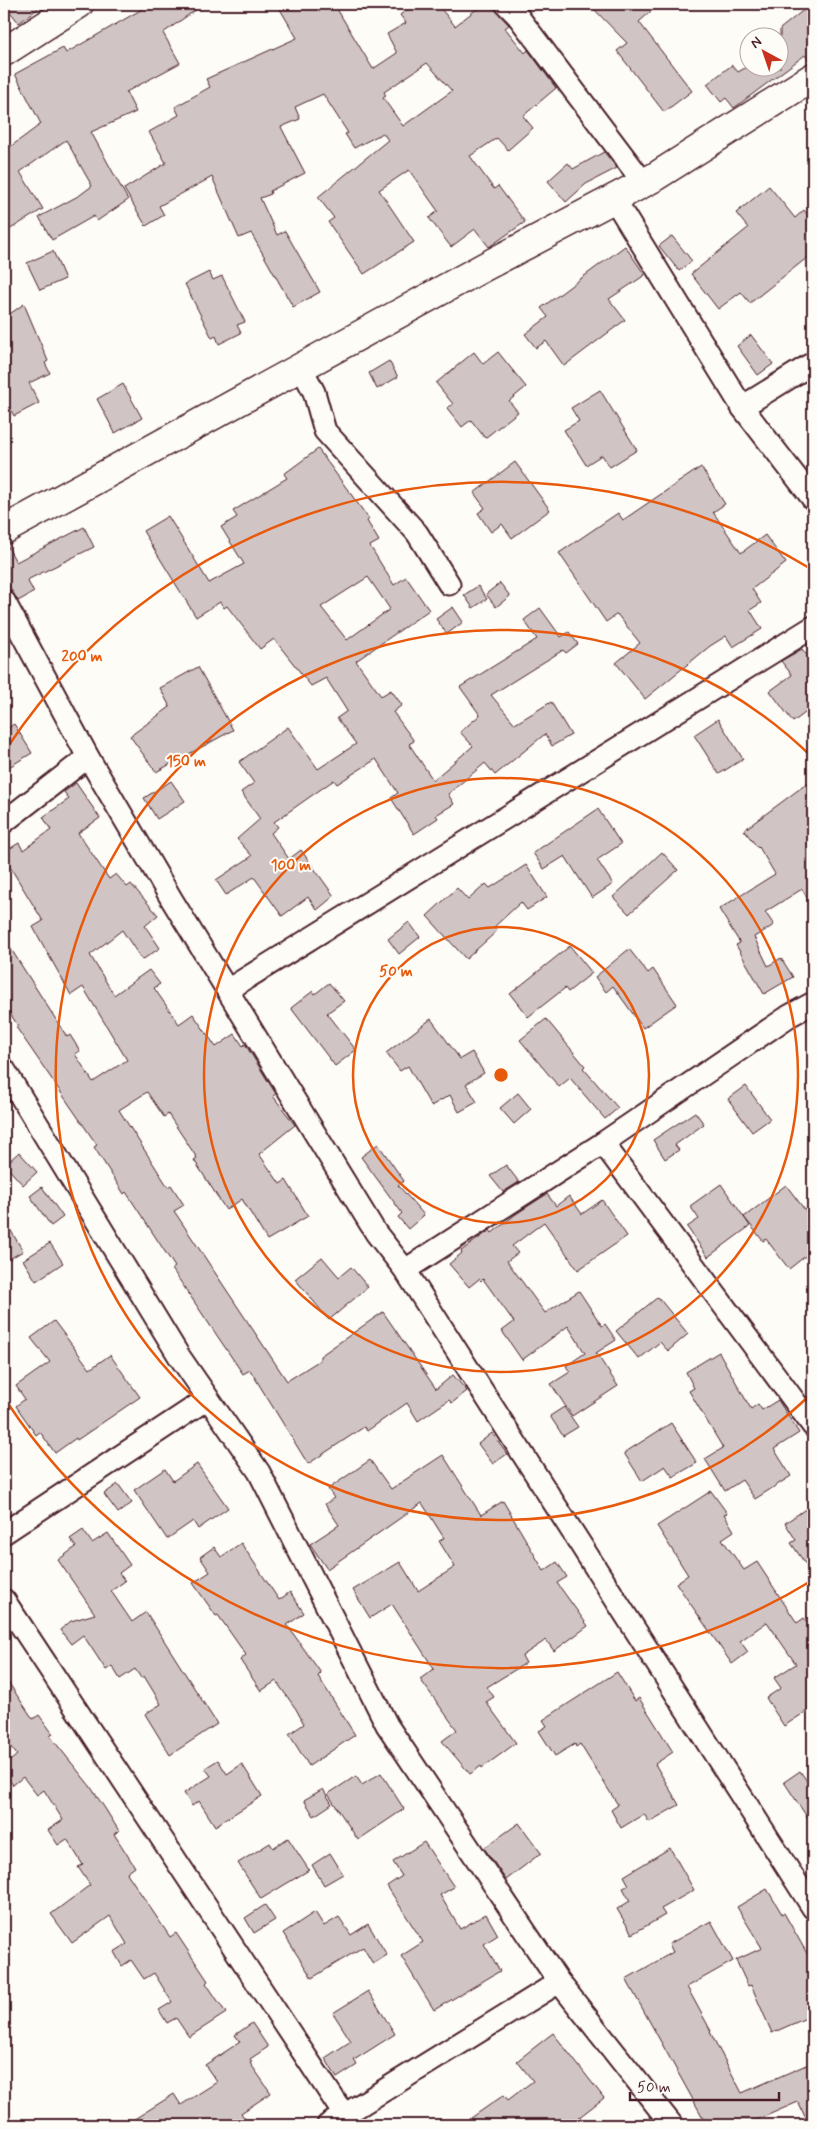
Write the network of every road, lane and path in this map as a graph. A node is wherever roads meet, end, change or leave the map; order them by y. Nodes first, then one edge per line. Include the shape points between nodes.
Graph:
1 (79, 4) edge
2 (506, 4) edge
3 (4, 52) edge
4 (813, 77) edge
5 (643, 182) junction
6 (614, 199) junction
7 (813, 363) edge
8 (301, 367) junction
9 (742, 407) junction
10 (813, 498) edge
11 (4, 530) edge
12 (449, 584) dead end
13 (4, 601) edge
14 (813, 627) edge
15 (88, 757) junction
16 (4, 822) edge
17 (229, 989) junction
18 (813, 1003) edge
19 (4, 1069) edge
20 (603, 1143) junction
21 (405, 1270) junction
22 (207, 1399) junction
23 (813, 1426) edge
24 (4, 1533) edge
25 (4, 1600) edge
26 (813, 1908) edge
27 (560, 1982) junction
28 (341, 2122) edge
29 (672, 2125) edge

1 - 3 street
2 - 5 street
4 - 5 street
5 - 6 street
6 - 8 street
6 - 9 street
7 - 9 street
8 - 11 street
8 - 12 street via 314,392 325,431 417,533
9 - 10 street
13 - 15 street
14 - 17 street
15 - 16 street
15 - 17 street
17 - 21 street via 376,1233
18 - 20 street
19 - 22 street
20 - 21 street
20 - 23 street
21 - 26 street
22 - 24 street
22 - 27 street via 259,1472 387,1725
25 - 28 street
27 - 28 street
27 - 29 street

